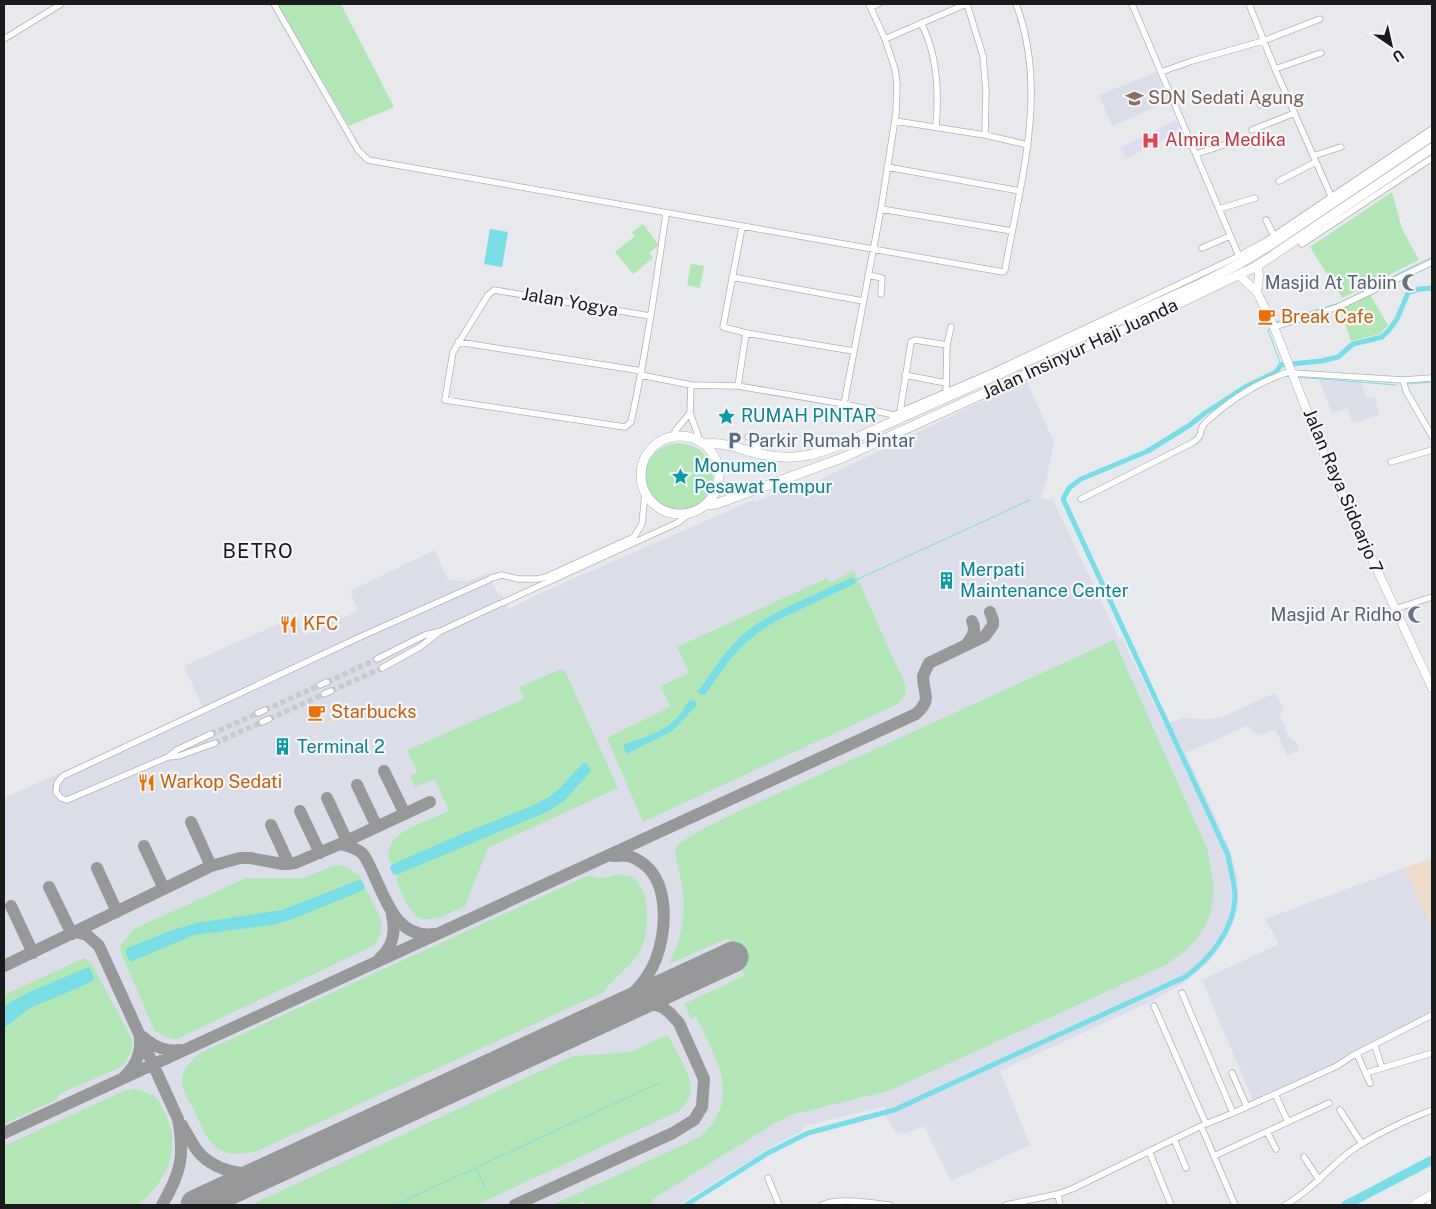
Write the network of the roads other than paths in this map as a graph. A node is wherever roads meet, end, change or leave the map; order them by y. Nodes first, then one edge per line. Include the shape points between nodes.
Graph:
1 (58, 4) edge
2 (274, 4) edge
3 (878, 4) edge
4 (966, 4) edge
5 (1016, 4) edge
6 (1132, 4) edge
7 (1249, 4) edge
8 (870, 5) edge
9 (1320, 19) dead end
10 (921, 24) junction
11 (4, 38) edge
12 (885, 40) junction
13 (1263, 40) junction
14 (1321, 53) dead end
15 (1275, 69) junction
16 (1161, 72) junction
17 (1286, 94) junction
18 (1260, 105) dead end
19 (1294, 113) junction
20 (895, 121) junction
21 (936, 126) junction
22 (1432, 129) edge
23 (1252, 130) dead end
24 (984, 135) junction
25 (1432, 136) edge
26 (1233, 142) dead end
27 (1028, 145) junction
28 (1412, 146) junction
29 (1341, 147) dead end
30 (1432, 148) edge
31 (1196, 154) junction
32 (1432, 158) edge
33 (1315, 159) junction
34 (887, 167) junction
35 (1279, 181) dead end
36 (1357, 186) junction
37 (1020, 191) junction
38 (1362, 195) junction
39 (1331, 196) junction
40 (1255, 198) dead end
41 (881, 209) junction
42 (1219, 209) junction
43 (666, 214) junction
44 (1266, 220) dead end
45 (742, 227) junction
46 (1012, 231) junction
47 (1230, 236) junction
48 (1271, 240) junction
49 (1302, 244) dead end
50 (1202, 248) dead end
51 (876, 249) junction
52 (1239, 256) junction
53 (1432, 262) edge
54 (1257, 266) junction
55 (868, 274) junction
56 (1240, 275) junction
57 (732, 277) junction
58 (1198, 280) junction
59 (1258, 292) junction
60 (881, 294) dead end
61 (863, 301) junction
62 (650, 316) junction
63 (1116, 320) junction
64 (952, 327) dead end
65 (1274, 327) junction
66 (1121, 330) junction
67 (746, 334) junction
68 (458, 342) junction
69 (947, 345) junction
70 (853, 351) junction
71 (642, 373) junction
72 (1294, 373) junction
73 (905, 375) junction
74 (1432, 378) edge
75 (1403, 380) junction
76 (946, 383) junction
77 (691, 385) junction
78 (738, 386) junction
79 (946, 392) junction
80 (844, 404) junction
81 (690, 413) junction
82 (897, 413) junction
83 (912, 414) junction
84 (917, 424) junction
85 (889, 425) junction
86 (1430, 427) edge
87 (673, 436) junction
88 (1432, 436) edge
89 (748, 437) dead end
90 (702, 442) junction
91 (1432, 450) edge
92 (762, 455) junction
93 (1392, 462) dead end
94 (646, 494) junction
95 (1081, 498) dead end
96 (705, 505) junction
97 (692, 512) junction
98 (1432, 597) edge
99 (1395, 609) junction
100 (441, 630) junction
101 (377, 659) tunnel mouth
102 (382, 668) tunnel mouth
103 (326, 682) tunnel mouth
104 (320, 685) tunnel mouth
105 (1432, 688) edge
106 (331, 691) tunnel mouth
107 (324, 694) tunnel mouth
108 (264, 710) tunnel mouth
109 (258, 713) tunnel mouth
110 (269, 719) tunnel mouth
111 (262, 722) tunnel mouth
112 (211, 734) tunnel mouth
113 (215, 743) tunnel mouth
114 (168, 757) junction
115 (1182, 993) dead end
116 (1154, 1006) dead end
117 (1432, 1016) edge
118 (1374, 1046) junction
119 (1432, 1053) edge
120 (1357, 1054) junction
121 (1382, 1068) junction
122 (1232, 1073) dead end
123 (1366, 1073) junction
124 (1370, 1082) dead end
125 (1275, 1094) junction
126 (1329, 1103) dead end
127 (1247, 1107) junction
128 (1340, 1110) dead end
129 (1432, 1110) edge
130 (1234, 1113) junction
131 (1288, 1122) junction
132 (1203, 1125) junction
133 (1267, 1132) junction
134 (1174, 1139) junction
135 (1362, 1144) junction
136 (1276, 1149) dead end
137 (1149, 1151) junction
138 (1214, 1156) junction
139 (1304, 1158) dead end
140 (1186, 1168) dead end
141 (768, 1178) dead end
142 (1319, 1180) junction
143 (1058, 1194) junction
144 (1432, 1194) edge
145 (779, 1205) edge
146 (822, 1205) edge
147 (890, 1205) edge
148 (1006, 1205) edge
149 (1060, 1205) edge
150 (1171, 1205) edge
151 (1235, 1205) edge
152 (1285, 1205) edge
153 (1414, 1205) edge

1 - 11 street
2 - 43 street via 358,150 368,160
3 - 8 street
4 - 10 street
4 - 24 street via 984,66
5 - 27 street via 1026,38 1032,81
6 - 16 street
7 - 13 street
8 - 12 street
9 - 13 street
10 - 12 street
10 - 21 street via 934,60
12 - 20 street via 897,84
13 - 15 street
13 - 16 street
14 - 15 street
15 - 17 street
16 - 31 street
17 - 18 street
17 - 19 street
19 - 23 street
19 - 33 street
20 - 21 street
20 - 34 street
21 - 24 street
22 - 28 street, Jalan Insinyur Haji Juanda
24 - 27 street
25 - 28 highway, Jalan Insinyur Haji Juanda
26 - 31 street
27 - 37 street
28 - 36 highway, Jalan Insinyur Haji Juanda
28 - 39 street, Jalan Insinyur Haji Juanda
29 - 33 street
30 - 38 highway, Jalan Insinyur Haji Juanda
31 - 42 street
32 - 49 street
33 - 35 street
33 - 39 street
34 - 37 street
34 - 41 street
36 - 38 highway
36 - 48 highway, Jalan Insinyur Haji Juanda
37 - 46 street
38 - 54 highway, Jalan Insinyur Haji Juanda
39 - 48 street, Jalan Insinyur Haji Juanda
40 - 42 street
41 - 46 street
41 - 51 street
42 - 47 street
43 - 45 street
43 - 62 street
44 - 48 street
45 - 51 street
45 - 57 street
46 - 51 street via 1003,272
47 - 50 street
47 - 52 street
48 - 52 street, Jalan Insinyur Haji Juanda
48 - 58 highway, Jalan Insinyur Haji Juanda via 1241,263
51 - 55 street
52 - 58 street, Jalan Insinyur Haji Juanda
53 - 65 street via 1338,307
54 - 56 highway, Jalan Insinyur Haji Juanda
54 - 59 main road, Jalan Raya Sidoarjo 7
55 - 60 street via 882,278
55 - 61 street
56 - 59 main road, Jalan Raya Sidoarjo 7
56 - 66 highway, Jalan Insinyur Haji Juanda
57 - 61 street
57 - 67 street via 723,327
58 - 63 highway, Jalan Insinyur Haji Juanda
58 - 79 street, Jalan Insinyur Haji Juanda
59 - 65 main road, Jalan Raya Sidoarjo 7
61 - 70 street
62 - 68 street, Jalan Yogya via 498,290 490,292
62 - 71 street
63 - 66 highway
63 - 83 highway, Jalan Insinyur Haji Juanda
64 - 69 street
65 - 72 main road, Jalan Raya Sidoarjo 7
66 - 84 highway, Jalan Insinyur Haji Juanda
67 - 70 street
67 - 78 street
68 - 71 street
68 - 71 street via 453,352 446,401 625,426 631,422
69 - 73 street via 912,341
69 - 76 street
70 - 80 street
71 - 77 street
72 - 75 street
72 - 95 street via 1258,384 1219,411 1203,425 1199,439
72 - 99 main road, Jalan Raya Sidoarjo 7 via 1328,462
73 - 76 street
73 - 82 street
74 - 75 street
75 - 86 street via 1406,391
76 - 79 street
77 - 78 street
77 - 81 street
78 - 80 street
79 - 82 street, Jalan Insinyur Haji Juanda
80 - 82 street
81 - 87 street
81 - 90 street
82 - 85 street
83 - 84 highway
83 - 85 highway, Jalan Insinyur Haji Juanda
84 - 96 highway, Jalan Insinyur Haji Juanda via 812,470
85 - 92 highway, Jalan Insinyur Haji Juanda via 806,457
86 - 88 street
87 - 90 highway via 691,437
87 - 94 highway via 657,444 646,455 641,478
89 - 92 street via 754,438
90 - 92 highway, Jalan Insinyur Haji Juanda
90 - 96 highway via 715,457 719,474 716,491
91 - 93 street
94 - 97 highway via 665,512
94 - 114 street via 642,524 634,536 546,578 518,579 502,575 489,579 63,776 56,783 56,792 67,800
96 - 97 highway
97 - 100 street via 677,523
98 - 99 street
99 - 105 main road, Jalan Raya Sidoarjo 7
100 - 101 street
100 - 102 street via 420,647
103 - 104 street
106 - 107 street
108 - 109 street
110 - 111 street
112 - 114 street
113 - 114 street
115 - 130 street
116 - 132 street
117 - 118 street
118 - 120 street
118 - 121 street
119 - 121 street
120 - 123 street
120 - 125 street
121 - 123 street
122 - 127 street
123 - 124 street
125 - 127 street
125 - 131 street
126 - 131 street
127 - 130 street
128 - 135 street
129 - 135 street
130 - 132 street
131 - 133 street
132 - 134 street
132 - 138 street
133 - 136 street
133 - 138 street
134 - 137 street
134 - 140 street
135 - 142 street
137 - 143 street
137 - 150 street
138 - 151 street
139 - 142 street
141 - 145 street
142 - 152 street
143 - 148 street
143 - 149 street
144 - 153 main road
146 - 147 street via 832,1202

